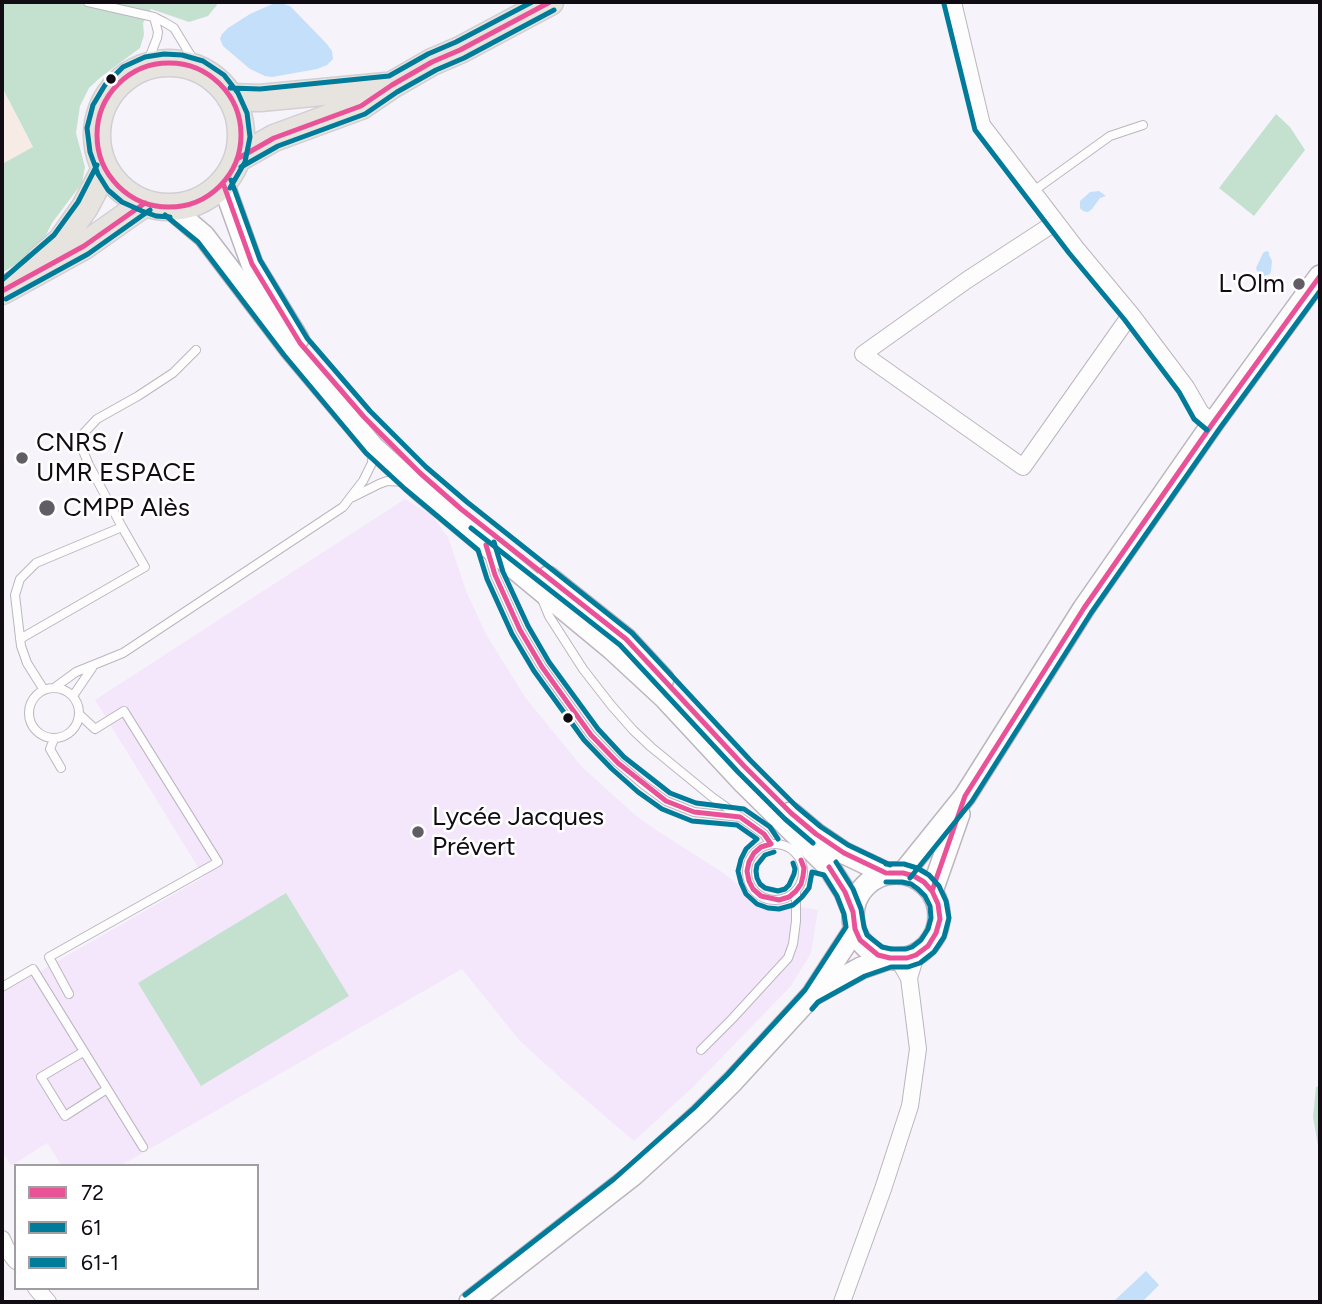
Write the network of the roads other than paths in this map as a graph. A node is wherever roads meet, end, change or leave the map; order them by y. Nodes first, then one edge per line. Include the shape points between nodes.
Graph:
1 (88, 2) edge
2 (550, 2) edge
3 (953, 2) edge
4 (154, 17) junction
5 (146, 66) junction
6 (199, 69) junction
7 (392, 85) junction
8 (230, 97) junction
9 (1143, 125) dead end
10 (237, 159) junction
11 (104, 169) junction
12 (223, 183) junction
13 (1032, 192) junction
14 (145, 203) junction
15 (171, 208) junction
16 (1055, 222) junction
17 (1320, 276) edge
18 (4, 289) edge
19 (1131, 314) junction
20 (196, 349) dead end
21 (1213, 423) junction
22 (373, 447) junction
23 (411, 482) junction
24 (350, 499) junction
25 (121, 527) junction
26 (486, 545) junction
27 (537, 586) junction
28 (20, 639) junction
29 (94, 665) junction
30 (49, 689) junction
31 (73, 696) junction
32 (80, 715) junction
33 (54, 739) junction
34 (61, 768) dead end
35 (965, 796) junction
36 (740, 817) junction
37 (771, 844) junction
38 (801, 860) junction
39 (829, 867) junction
40 (895, 873) junction
41 (796, 891) junction
42 (932, 891) junction
43 (854, 920) junction
44 (901, 957) junction
45 (2, 986) edge
46 (69, 994) dead end
47 (812, 995) junction
48 (701, 1050) dead end
49 (83, 1052) junction
50 (107, 1089) junction
51 (143, 1147) dead end
52 (2, 1239) edge
53 (14, 1258) edge
54 (470, 1302) edge
55 (842, 1302) edge

1 - 4 lane
2 - 7 main road
3 - 13 street via 982,125
4 - 5 lane via 158,32
4 - 6 lane via 174,28
5 - 6 main road via 182,64
5 - 11 main road via 127,75 102,108 96,128
6 - 8 main road
7 - 8 main road
7 - 10 main road via 361,106 274,138
8 - 10 main road via 239,117
9 - 13 lane via 1110,136
10 - 12 main road
11 - 14 main road via 128,195
11 - 18 main road via 61,241
12 - 15 main road via 200,200
12 - 40 street via 252,264 300,343 364,417 468,515 626,639 791,813 844,853
13 - 16 street
14 - 15 main road
14 - 18 main road via 84,246
15 - 22 street via 204,236
16 - 19 street
16 - 19 street via 863,354 1023,467
17 - 21 street
19 - 21 street via 1201,413
20 - 25 lane via 173,373 97,419 83,434 81,446
21 - 35 street via 1084,608
22 - 23 street
22 - 24 lane via 372,463
23 - 24 lane via 387,481
23 - 26 street
24 - 29 lane via 123,653
25 - 28 lane via 27,570 15,595
25 - 28 lane via 145,567
26 - 27 street
26 - 36 lane via 520,630 591,735 666,801 694,812
27 - 36 lane via 561,636 611,705 651,747
27 - 39 street via 665,698
28 - 30 lane via 27,663
29 - 30 lane
29 - 31 lane
30 - 31 lane
30 - 33 lane via 32,701 29,718 38,733
31 - 32 lane
32 - 33 lane via 68,735
32 - 46 lane via 95,729 124,711 218,862 48,957
33 - 34 lane via 50,749
35 - 40 street
35 - 42 street
36 - 37 lane
37 - 38 lane via 789,847
37 - 41 lane via 761,847 749,862 753,889 770,900
38 - 39 lane
38 - 41 lane via 803,876
39 - 43 street via 845,892
40 - 42 street via 914,876
40 - 43 street via 864,887
41 - 48 lane via 796,921 788,958
42 - 44 street via 940,919 936,933 928,946
43 - 44 street via 860,940 868,948 878,955
43 - 47 street
44 - 47 street via 861,968
44 - 55 street via 909,978 918,1049 910,1106
45 - 49 lane via 33,969
47 - 54 street via 733,1081 633,1175
49 - 50 lane
49 - 50 lane via 41,1077 65,1116
50 - 51 lane
52 - 53 street

